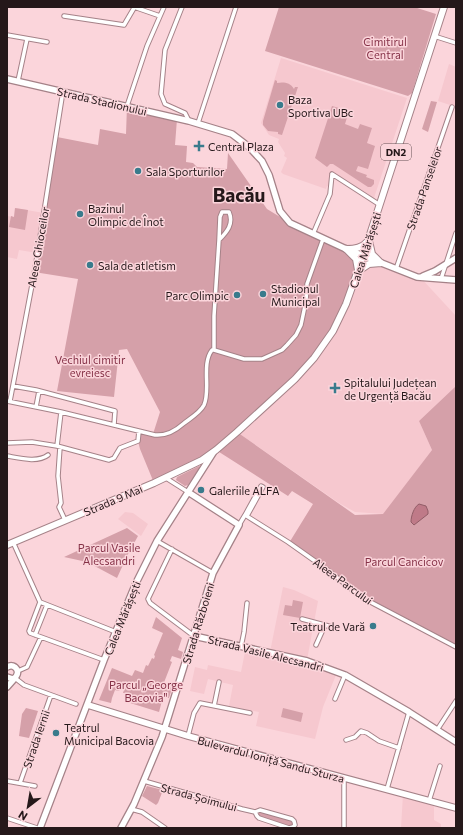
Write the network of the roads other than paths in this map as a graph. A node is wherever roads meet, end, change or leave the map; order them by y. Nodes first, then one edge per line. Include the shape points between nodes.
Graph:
1 (134, 7) edge
2 (164, 7) edge
3 (182, 7) edge
4 (236, 7) edge
5 (444, 7) edge
6 (64, 16) dead end
7 (160, 16) junction
8 (7, 35) edge
9 (434, 36) junction
10 (28, 39) junction
11 (47, 42) dead end
12 (456, 43) edge
13 (7, 79) edge
14 (18, 81) junction
15 (63, 91) junction
16 (127, 106) junction
17 (452, 107) dead end
18 (189, 121) junction
19 (198, 123) junction
20 (380, 205) junction
21 (456, 233) edge
22 (313, 234) junction
23 (323, 239) junction
24 (369, 239) junction
25 (219, 240) junction
26 (346, 249) junction
27 (364, 256) junction
28 (456, 258) edge
29 (381, 263) junction
30 (445, 265) junction
31 (396, 270) junction
32 (358, 271) junction
33 (420, 277) junction
34 (441, 279) junction
35 (456, 280) edge
36 (214, 350) junction
37 (13, 386) junction
38 (39, 391) junction
39 (8, 401) edge
40 (36, 407) junction
41 (61, 412) junction
42 (114, 425) junction
43 (139, 431) junction
44 (7, 443) edge
45 (58, 446) junction
46 (215, 451) junction
47 (48, 455) dead end
48 (7, 456) edge
49 (165, 477) junction
50 (188, 492) junction
51 (246, 515) junction
52 (65, 520) junction
53 (239, 525) junction
54 (157, 541) junction
55 (10, 544) edge
56 (172, 549) junction
57 (213, 573) junction
58 (40, 602) junction
59 (247, 603) dead end
60 (47, 605) junction
61 (302, 619) dead end
62 (325, 625) junction
63 (333, 626) dead end
64 (116, 632) junction
65 (35, 635) junction
66 (194, 636) junction
67 (41, 637) junction
68 (316, 645) dead end
69 (241, 647) junction
70 (456, 647) edge
71 (104, 660) junction
72 (7, 668) edge
73 (18, 671) junction
74 (345, 675) junction
75 (7, 677) edge
76 (15, 678) junction
77 (219, 682) dead end
78 (7, 687) edge
79 (51, 695) junction
80 (335, 699) dead end
81 (456, 701) edge
82 (76, 704) dead end
83 (88, 704) junction
84 (214, 706) junction
85 (409, 712) junction
86 (250, 713) dead end
87 (164, 729) junction
88 (437, 730) junction
89 (188, 736) junction
90 (346, 740) dead end
91 (456, 742) edge
92 (399, 748) junction
93 (440, 766) dead end
94 (344, 778) junction
95 (7, 781) edge
96 (144, 781) junction
97 (20, 783) junction
98 (35, 786) dead end
99 (387, 789) junction
100 (429, 801) junction
101 (456, 808) edge
102 (131, 809) junction
103 (255, 812) junction
104 (7, 818) edge
105 (38, 828) edge
106 (121, 828) edge
107 (165, 828) edge
108 (344, 828) edge

1 - 6 street via 124,25
1 - 7 street
2 - 7 street
3 - 18 street via 165,50 161,94 165,104 185,113
4 - 19 street
5 - 9 main road, Calea Mărășești / DN2
7 - 16 street
8 - 10 street
9 - 12 street
9 - 20 main road, Calea Mărășești / DN2
10 - 11 street
10 - 14 street
13 - 14 street, Strada Stadionului
14 - 15 street, Strada Stadionului
15 - 16 street, Strada Stadionului
15 - 37 street, Aleea Ghioceilor
16 - 18 street, Strada Stadionului
17 - 31 street, Strada Panselelor
18 - 19 street, Strada Stadionului
19 - 22 street, Strada Stadionului via 232,134 249,147 266,169 283,215 290,223
20 - 22 street via 331,174 330,194
20 - 24 main road, Calea Mărășești / DN2
21 - 30 street
22 - 23 street, Strada Stadionului
23 - 26 street, Strada Stadionului
23 - 36 street via 307,284 301,325 288,345 262,359 244,359
24 - 26 main road via 364,245
24 - 27 main road, Calea Mărășești / DN2
24 - 29 main road via 372,254
25 - 25 street via 229,229 229,212 221,213
25 - 36 street
26 - 27 street, Strada Stadionului
26 - 32 main road via 356,259
27 - 29 street, Strada Stadionului
27 - 32 main road, Calea Mărășești / DN2
28 - 30 street
29 - 31 street, Strada Stadionului
29 - 32 main road via 369,264
30 - 33 street
30 - 34 street
31 - 33 street, Strada Stadionului
32 - 46 main road, Calea Mărășești / DN2 via 341,317 314,358
33 - 34 street, Strada Stadionului
34 - 35 street, Strada Stadionului
36 - 43 street via 209,354 205,401 199,411 167,434 155,435
37 - 38 street
37 - 39 street, Aleea Ghioceilor
38 - 40 street
38 - 42 street via 114,411
39 - 40 street
40 - 41 street
41 - 42 street
41 - 45 street
42 - 43 street
43 - 45 street via 138,441 120,448 114,458 109,460
44 - 45 street via 32,442
45 - 52 street via 61,503 59,507
46 - 49 main road, Strada 9 Mai / DN2
46 - 50 street, Calea Mărășești
47 - 48 street via 40,459
49 - 50 street
49 - 52 main road, Strada 9 Mai / DN2
50 - 53 street
50 - 54 street, Calea Mărășești
51 - 51 street via 263,486 261,486
51 - 53 street
51 - 70 street, Aleea Parcului via 329,571 361,597
52 - 55 main road, Strada 9 Mai / DN2
53 - 57 street, Strada Războieni
54 - 56 street
54 - 64 street, Calea Mărășești
55 - 58 street
56 - 57 street
56 - 66 street, Strada Vasile Alecsandri via 148,599
57 - 66 street, Strada Războieni
58 - 60 street
58 - 65 street via 29,631
59 - 69 street
60 - 64 street
60 - 65 street
61 - 62 street
62 - 63 street
62 - 68 street
64 - 71 street, Calea Mărășești
65 - 67 street
66 - 69 street, Strada Vasile Alecsandri
66 - 87 street, Strada Războieni
67 - 71 street
67 - 73 street via 27,667
69 - 74 street, Strada Vasile Alecsandri via 307,661
71 - 83 street, Calea Mărășești
72 - 73 street via 14,666
73 - 76 street
74 - 80 street
74 - 85 street, Strada Vasile Alecsandri
75 - 76 street
76 - 78 street
76 - 79 street via 24,685
77 - 84 street
79 - 82 street
79 - 97 street, Strada Iernii
81 - 88 street
83 - 87 street, Bulevardul Ioniță Sandu Sturza
83 - 105 street, Calea Mărășești
84 - 86 street
84 - 89 street via 200,703 194,713
85 - 88 street, Strada Vasile Alecsandri
85 - 92 street
87 - 89 street, Bulevardul Ioniță Sandu Sturza
87 - 96 street, Strada Războieni
88 - 91 street, Strada Vasile Alecsandri
89 - 94 street, Bulevardul Ioniță Sandu Sturza
90 - 92 street via 361,732 368,733 379,742
92 - 99 street
93 - 100 street
94 - 99 street, Bulevardul Ioniță Sandu Sturza
94 - 108 street
95 - 97 street
96 - 102 street, Strada Războieni
96 - 103 street, Strada Șoimului
97 - 98 street
99 - 100 street, Bulevardul Ioniță Sandu Sturza
100 - 101 street, Bulevardul Ioniță Sandu Sturza
102 - 106 street, Strada Războieni
102 - 107 street via 142,812
103 - 103 street, Strada Șoimului via 259,818 289,828 295,825 292,819 260,810
104 - 105 street

